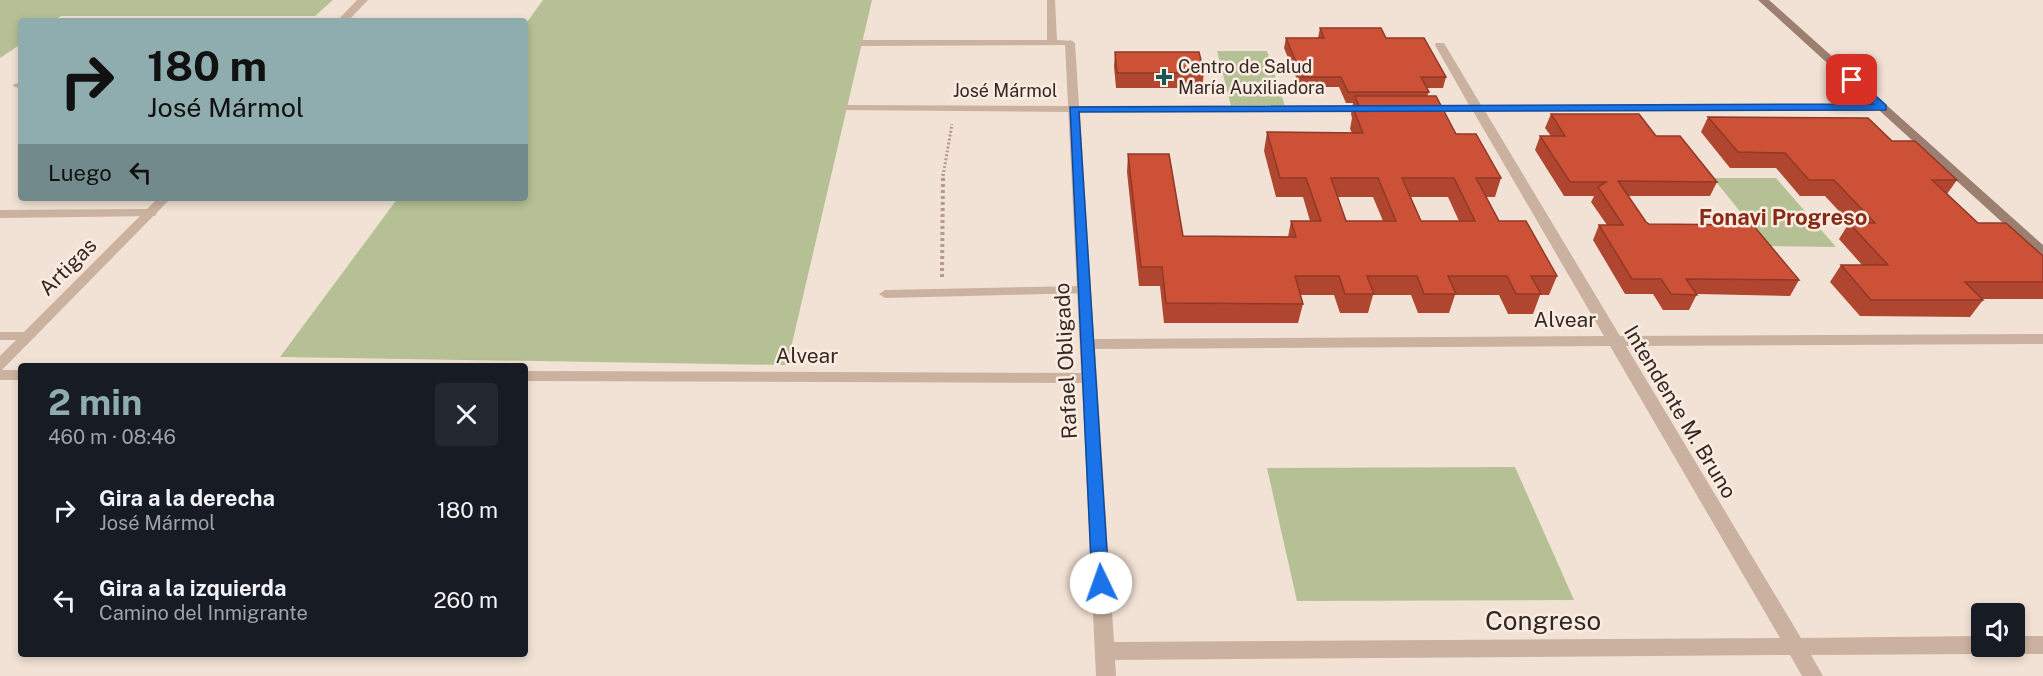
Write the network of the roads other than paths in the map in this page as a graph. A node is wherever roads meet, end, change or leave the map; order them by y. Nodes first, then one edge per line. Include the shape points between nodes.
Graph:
1 (363, 0) edge
2 (1051, 0) edge
3 (1762, 0) edge
4 (345, 18) edge
5 (862, 43) dead end
6 (1053, 43) junction
7 (1070, 43) joint
8 (1440, 45) dead end
9 (847, 108) dead end
10 (1381, 108) edge
11 (1404, 108) edge
12 (1475, 108) junction
13 (1882, 108) junction
14 (1074, 109) junction
15 (162, 201) edge
16 (151, 213) junction
17 (0, 214) edge
18 (2043, 252) edge
19 (1084, 290) junction
20 (885, 294) dead end
21 (0, 336) edge
22 (29, 336) junction
23 (2043, 339) edge
24 (1614, 341) junction
25 (1087, 344) junction
26 (0, 366) edge
27 (0, 375) edge
28 (18, 375) edge
29 (528, 376) edge
30 (1089, 378) junction
31 (1971, 645) edge
32 (2025, 645) edge
33 (2043, 645) edge
34 (1795, 646) junction
35 (1104, 651) junction
36 (1106, 676) edge
37 (1813, 676) edge

1 - 4 street
2 - 6 lane
3 - 13 main road
5 - 6 lane
6 - 7 lane
7 - 14 street, Rafael Obligado
8 - 12 street, Intendente M. Bruno
9 - 14 lane, José Mármol
10 - 14 street, José Mármol
11 - 12 street
12 - 13 street
12 - 24 street, Intendente M. Bruno
13 - 18 main road
14 - 19 street, Rafael Obligado
15 - 16 street, Artigas
16 - 17 lane
16 - 22 street, Artigas
19 - 20 lane
19 - 25 street, Rafael Obligado
21 - 22 lane
22 - 26 street, Artigas
23 - 24 street, Alvear
24 - 25 street, Alvear
24 - 34 street, Intendente M. Bruno
25 - 30 street, Rafael Obligado
27 - 28 street
29 - 30 street, Alvear
30 - 35 street, Rafael Obligado
31 - 34 street, Congreso
32 - 33 street
34 - 35 street, Congreso
34 - 37 street, Intendente M. Bruno
35 - 36 street, Rafael Obligado

